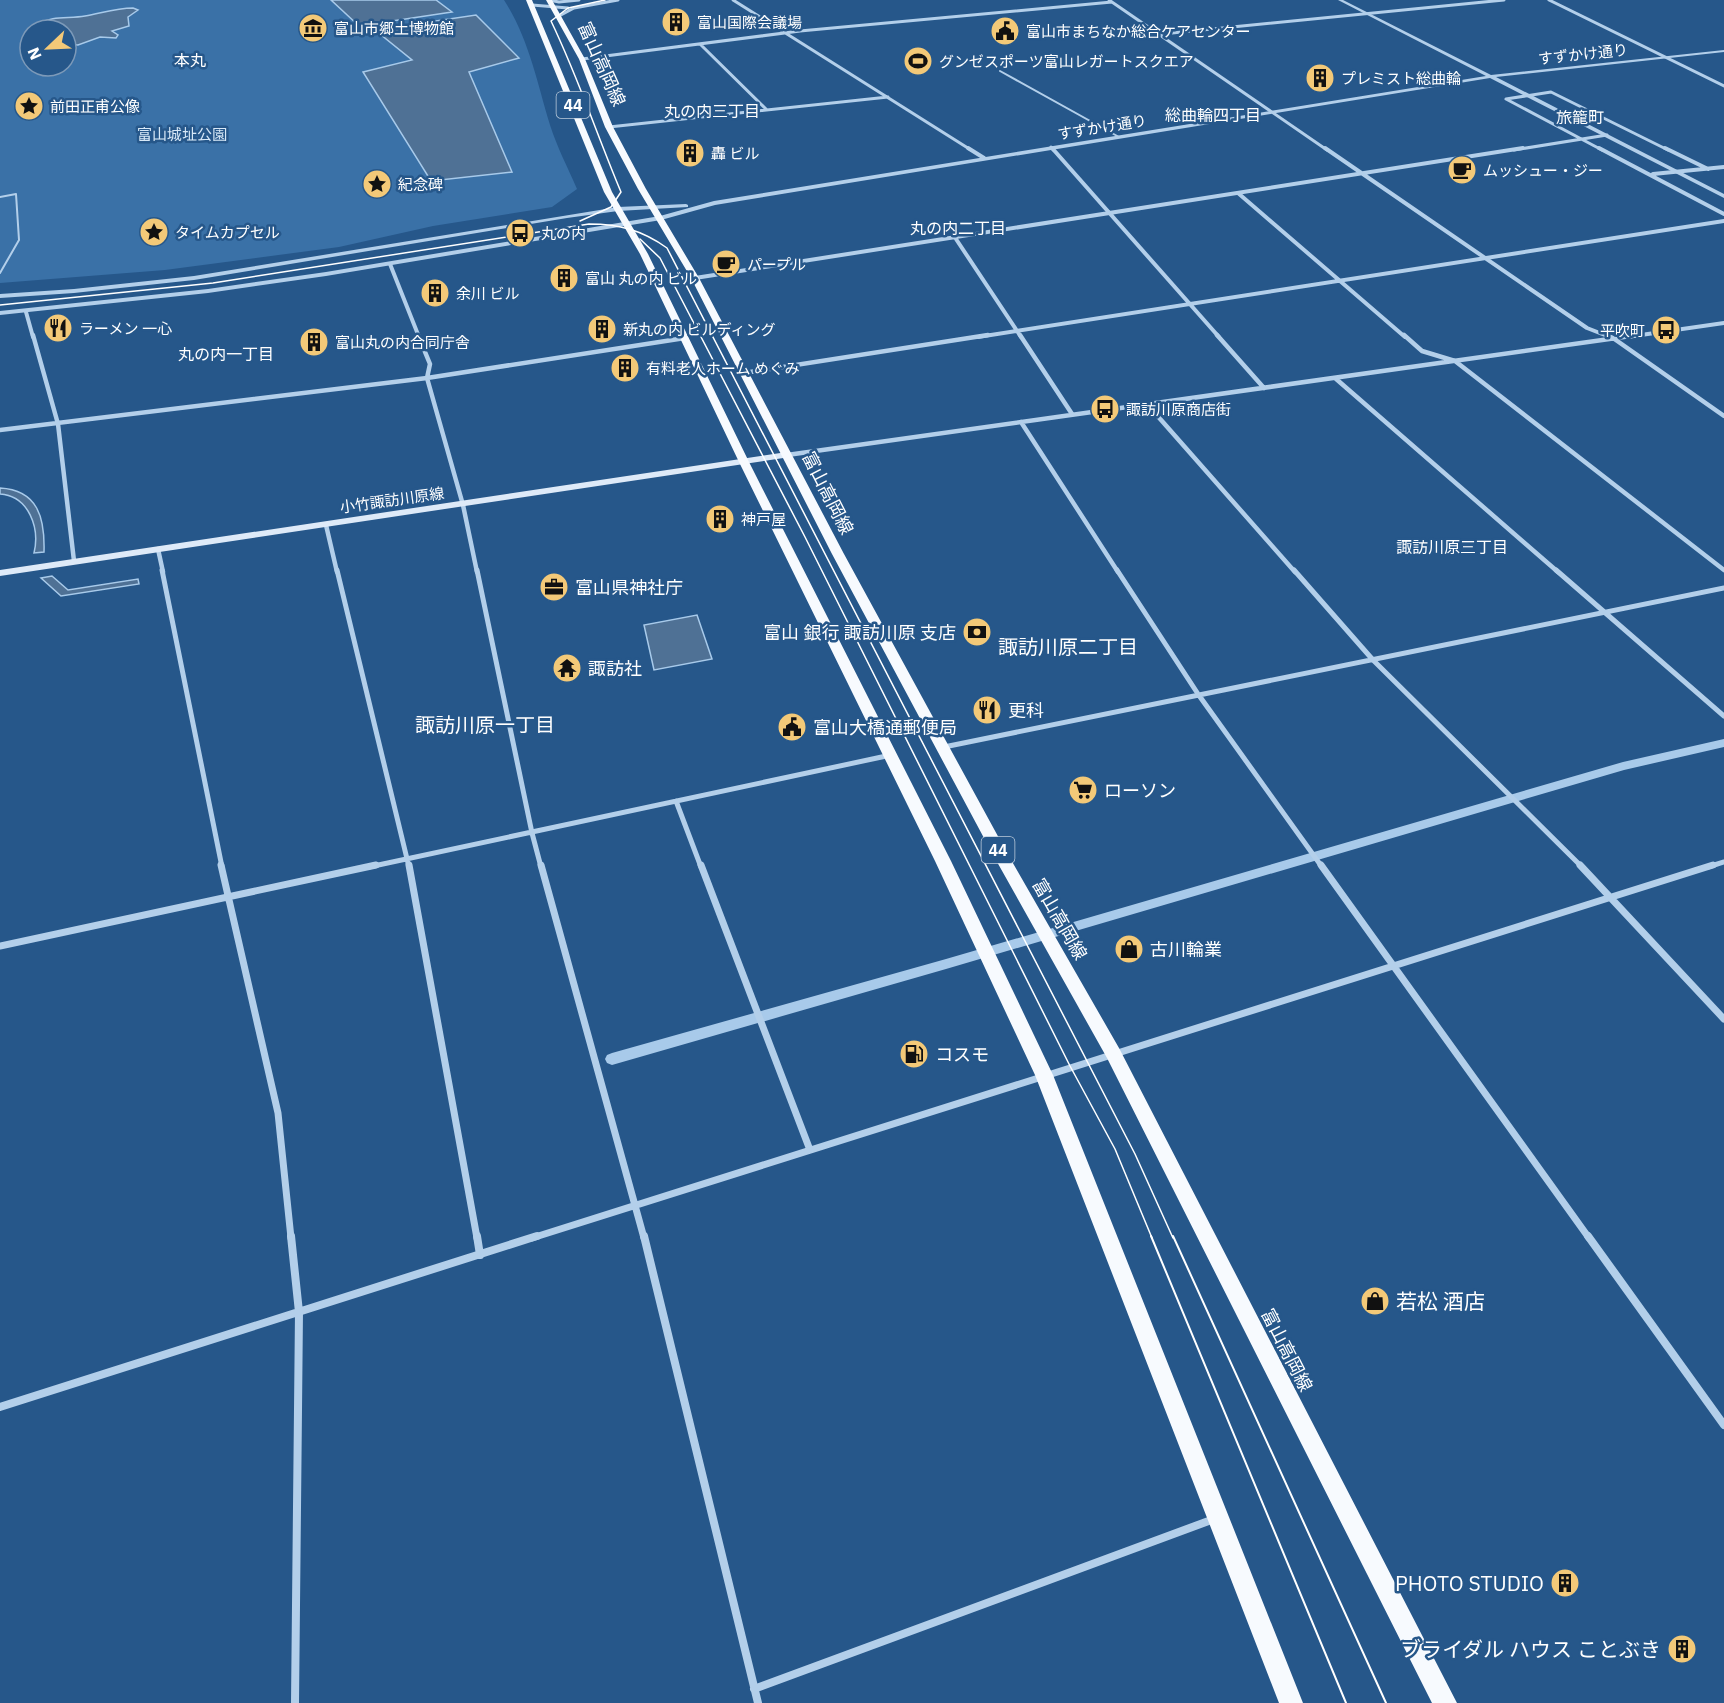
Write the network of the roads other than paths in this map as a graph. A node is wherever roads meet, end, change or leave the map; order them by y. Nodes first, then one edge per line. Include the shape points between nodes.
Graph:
1 (579, 0) edge
2 (618, 0) edge
3 (733, 0) edge
4 (1340, 0) edge
5 (1504, 0) edge
6 (1549, 0) edge
7 (1111, 1) edge
8 (530, 2) edge
9 (553, 6) edge
10 (574, 8) junction
11 (1366, 13) junction
12 (785, 33) junction
13 (1161, 34) junction
14 (700, 44) junction
15 (1724, 51) edge
16 (1666, 56) junction
17 (582, 59) junction
18 (1000, 71) dead end
19 (1492, 75) junction
20 (1724, 86) edge
21 (1529, 95) junction
22 (888, 97) junction
23 (767, 110) junction
24 (1272, 111) junction
25 (609, 127) junction
26 (1607, 135) junction
27 (1119, 137) junction
28 (1582, 139) junction
29 (1051, 147) junction
30 (984, 158) junction
31 (1724, 167) edge
32 (1708, 169) junction
33 (1680, 171) junction
34 (1359, 173) junction
35 (1652, 174) junction
36 (1238, 193) junction
37 (1723, 194) edge
38 (0, 197) edge
39 (698, 206) junction
40 (618, 209) junction
41 (657, 212) junction
42 (1109, 213) junction
43 (1724, 214) edge
44 (1724, 221) edge
45 (627, 224) junction
46 (956, 239) junction
47 (1485, 258) junction
48 (390, 264) junction
49 (0, 273) edge
50 (694, 278) junction
51 (1339, 281) junction
52 (0, 296) edge
53 (1190, 304) junction
54 (26, 312) junction
55 (0, 313) edge
56 (1724, 323) edge
57 (1017, 331) junction
58 (685, 338) junction
59 (1613, 338) junction
60 (1455, 361) junction
61 (744, 373) junction
62 (427, 378) junction
63 (1335, 378) junction
64 (1264, 388) junction
65 (1147, 404) junction
66 (1072, 414) junction
67 (1724, 416) edge
68 (1021, 422) junction
69 (58, 424) junction
70 (0, 430) edge
71 (787, 455) junction
72 (744, 462) junction
73 (463, 505) junction
74 (326, 525) junction
75 (158, 549) junction
76 (74, 561) junction
77 (1724, 570) edge
78 (0, 573) edge
79 (1724, 588) edge
80 (1605, 614) junction
81 (1374, 660) junction
82 (1198, 694) junction
83 (1724, 716) edge
84 (944, 747) junction
85 (891, 755) junction
86 (676, 801) junction
87 (532, 833) junction
88 (408, 859) junction
89 (1724, 862) edge
90 (1612, 897) junction
91 (228, 898) junction
92 (0, 946) edge
93 (1394, 966) junction
94 (1724, 1019) edge
95 (1113, 1053) junction
96 (1044, 1075) junction
97 (810, 1150) junction
98 (636, 1204) junction
99 (480, 1255) junction
100 (299, 1312) junction
101 (0, 1407) edge
102 (1720, 1413) edge
103 (1724, 1425) edge
104 (1217, 1518) junction
105 (754, 1689) junction
106 (295, 1703) edge
107 (758, 1703) edge
108 (1291, 1703) edge
109 (1445, 1703) edge

1 - 9 street
2 - 10 street
3 - 12 street
4 - 11 street
5 - 11 street
6 - 16 street
7 - 12 street
7 - 13 street
8 - 9 street
8 - 40 main road, 44
9 - 10 street
9 - 10 street
9 - 17 main road, 富山高岡線 / 44
11 - 13 street
11 - 19 street
12 - 14 street
12 - 22 street
13 - 24 street
14 - 17 street
14 - 23 street
15 - 16 street, すずかけ通り
16 - 19 street, すずかけ通り
16 - 20 street
17 - 25 main road, 富山高岡線 / 44
18 - 27 lane
19 - 21 street
19 - 24 street, すずかけ通り
21 - 26 street
21 - 28 street via 1506,99
21 - 32 street via 1551,92
22 - 23 street
22 - 30 street
23 - 25 street
24 - 27 street, すずかけ通り
24 - 34 street
25 - 41 main road, 富山高岡線 / 44
26 - 28 street
26 - 33 street
27 - 29 street, すずかけ通り
28 - 34 street
28 - 35 street
29 - 30 street, すずかけ通り
29 - 42 street
30 - 39 street, すずかけ通り
31 - 32 street
32 - 33 street
33 - 35 street
33 - 37 street
34 - 36 street
34 - 47 street
35 - 43 street
36 - 42 street
36 - 51 street
38 - 49 lane via 16,194 19,240
39 - 41 street
39 - 41 street
40 - 41 street
40 - 45 main road, 44
40 - 52 street via 194,278
41 - 45 street
41 - 50 main road, 富山高岡線 / 44
42 - 46 street
42 - 53 street
44 - 47 street
45 - 48 street
45 - 58 main road, 44
46 - 50 street
46 - 57 street
47 - 51 street
47 - 59 street via 1587,328
48 - 54 street
48 - 62 street via 430,364
50 - 61 main road, 富山高岡線 / 44
51 - 53 street
51 - 60 street via 1422,351
53 - 57 street
53 - 64 street
54 - 55 street
54 - 69 street
56 - 59 street
57 - 61 street
57 - 66 street
58 - 62 street
58 - 72 main road, 44
59 - 60 street
59 - 67 street
60 - 63 street
60 - 77 street
61 - 71 main road, 富山高岡線 / 44
62 - 69 street
62 - 73 street
63 - 64 street
63 - 80 street
64 - 65 street
65 - 66 street
65 - 81 street
66 - 68 street
68 - 71 street
68 - 82 street
69 - 70 street
69 - 76 street
71 - 72 main road, 小竹諏訪川原線
71 - 84 main road, 富山高岡線 / 44
72 - 73 main road, 小竹諏訪川原線
72 - 85 main road, 44
73 - 74 main road, 小竹諏訪川原線
73 - 87 street
74 - 75 main road, 小竹諏訪川原線
74 - 88 street
75 - 76 main road, 小竹諏訪川原線
75 - 91 street
76 - 78 main road, 小竹諏訪川原線
79 - 80 street
80 - 81 street
80 - 83 street
81 - 82 street
81 - 90 street
82 - 84 street
82 - 93 street
84 - 95 main road, 富山高岡線 / 44
85 - 86 street
85 - 96 main road, 44
86 - 87 street
86 - 97 street
87 - 88 street
87 - 98 street
88 - 91 street
88 - 99 street
89 - 90 street
90 - 93 street
90 - 94 street
91 - 92 street
91 - 100 street via 278,1113
93 - 95 street
93 - 102 street
95 - 96 street
95 - 109 main road, 富山高岡線 / 44
96 - 97 street
96 - 104 main road, 44
97 - 98 street
98 - 99 street
98 - 105 street
99 - 100 street
100 - 101 street
100 - 106 street
102 - 103 street
104 - 105 street
104 - 108 main road, 44
105 - 107 street

